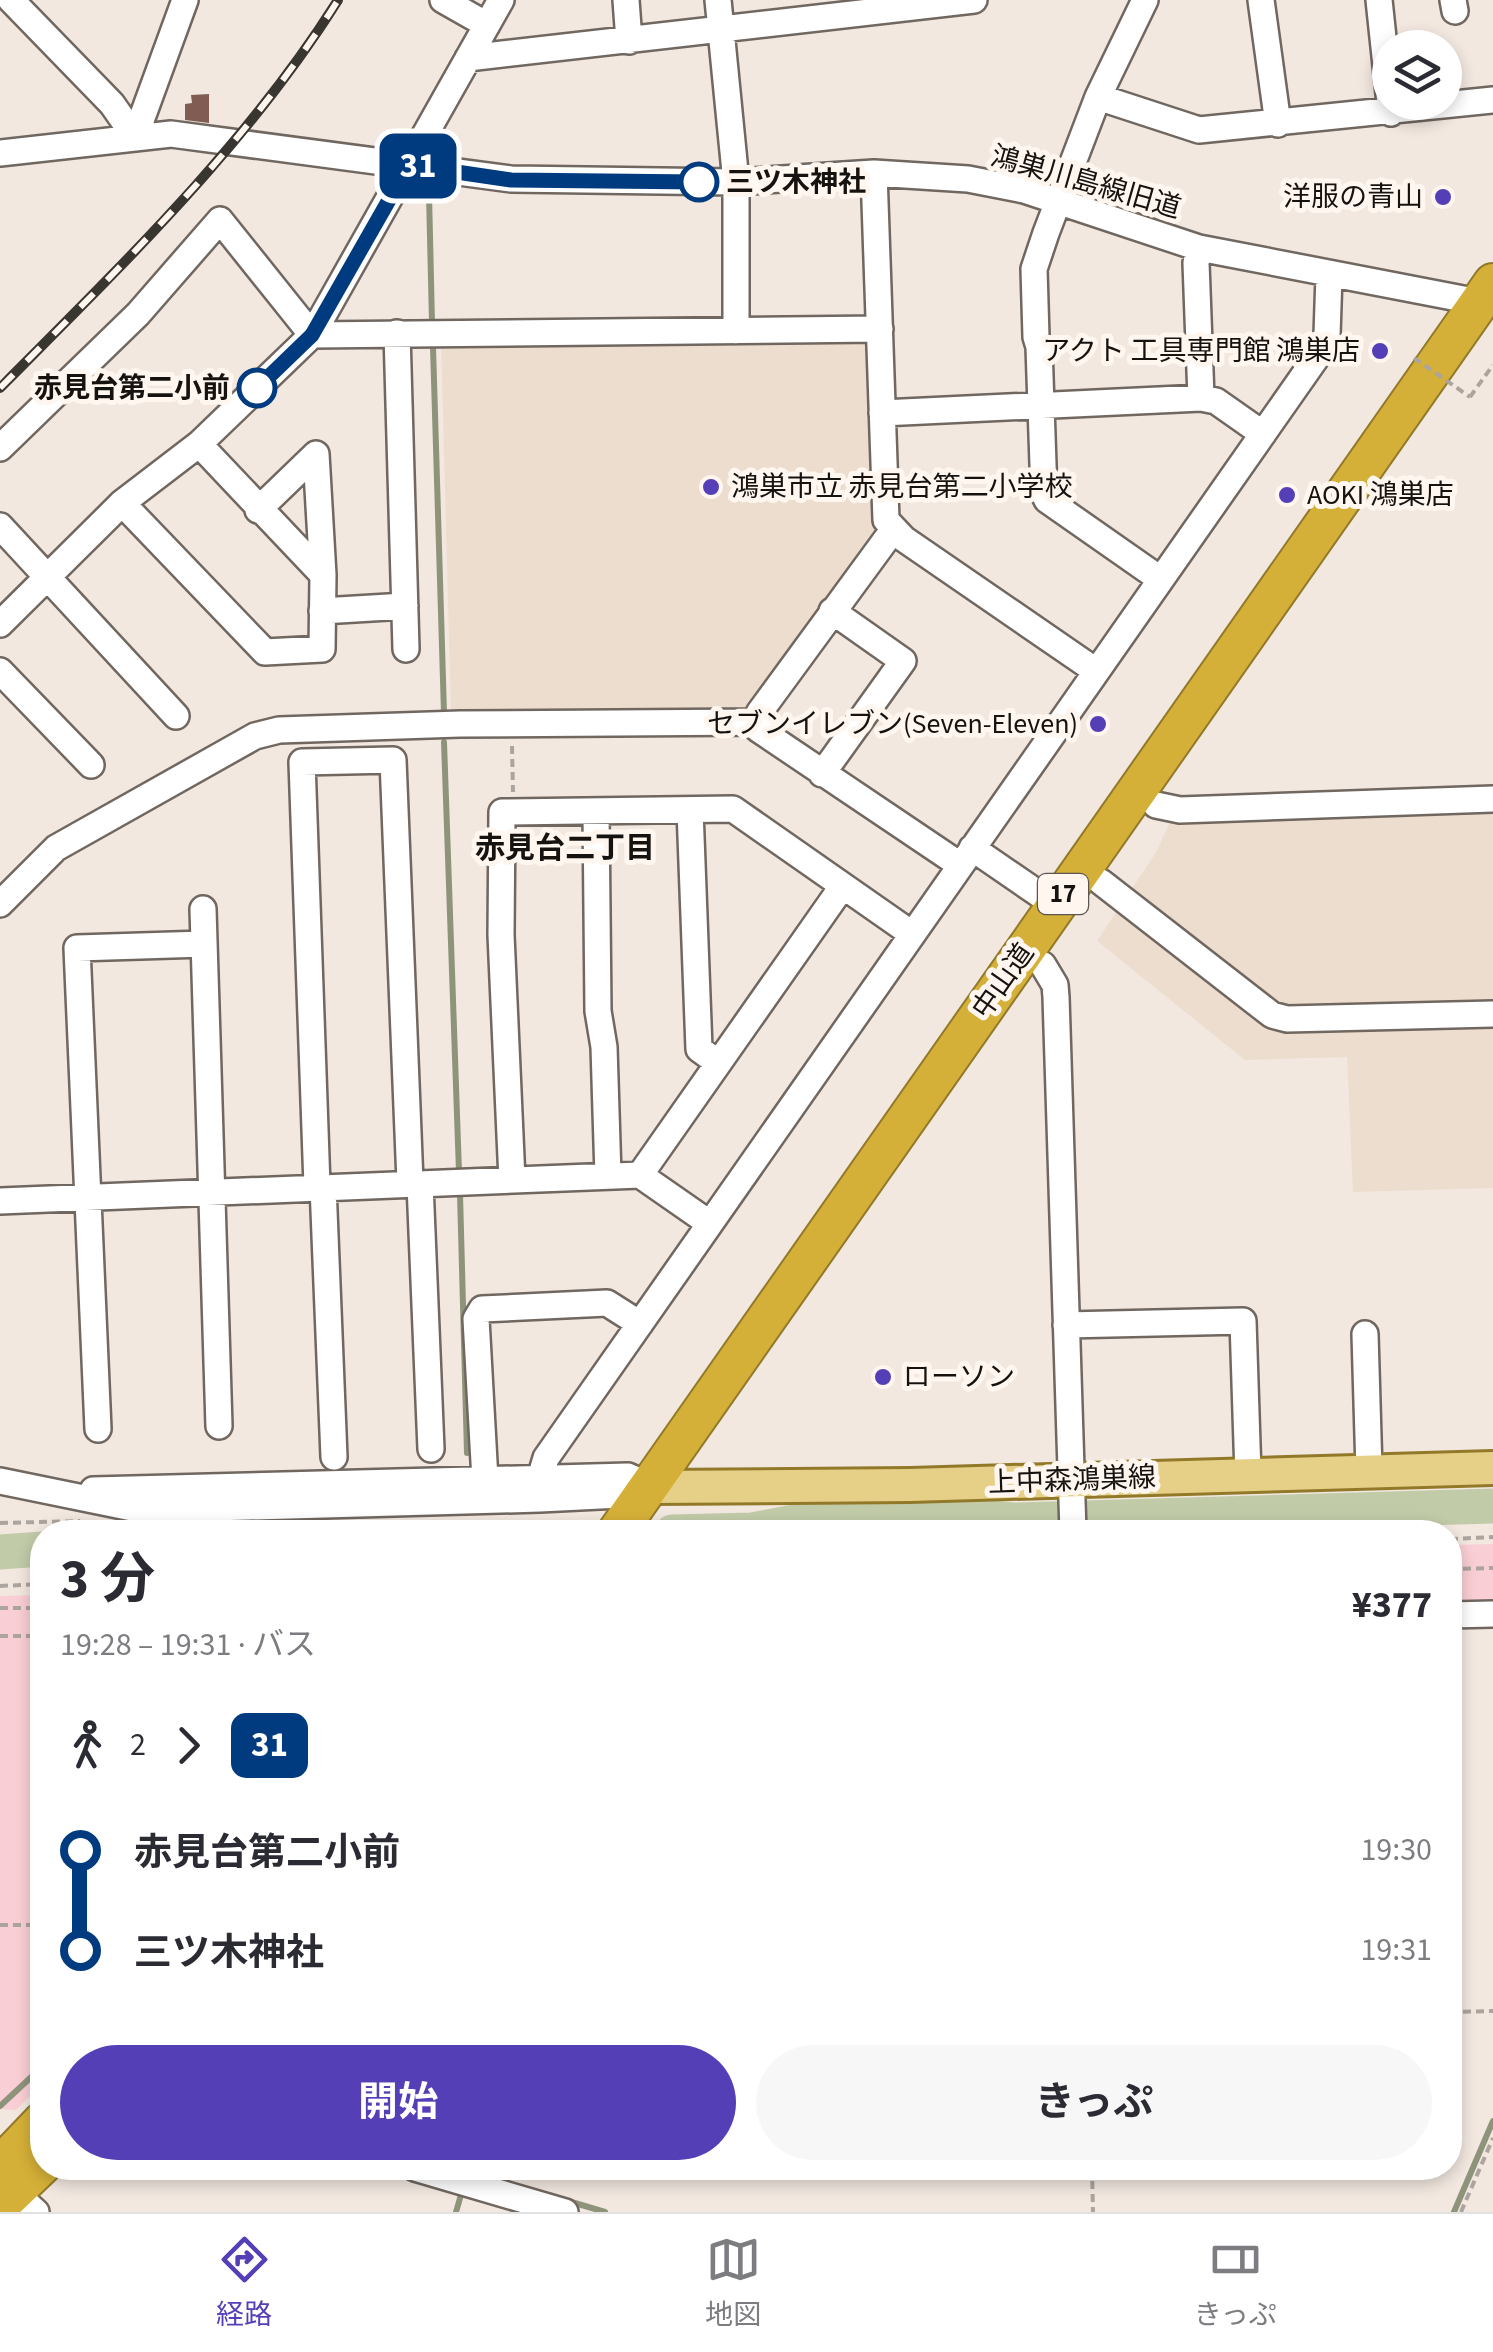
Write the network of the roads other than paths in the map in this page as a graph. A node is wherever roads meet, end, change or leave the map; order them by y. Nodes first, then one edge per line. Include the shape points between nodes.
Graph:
1 (11, 0) edge
2 (185, 0) edge
3 (444, 0) edge
4 (501, 0) edge
5 (626, 0) edge
6 (718, 0) edge
7 (974, 0) edge
8 (1145, 0) edge
9 (1261, 0) edge
10 (1379, 0) edge
11 (964, 1) edge
12 (830, 9) edge
13 (793, 11) edge
14 (486, 25) junction
15 (1382, 30) edge
16 (722, 32) junction
17 (629, 42) junction
18 (468, 58) junction
19 (1098, 97) junction
20 (1493, 100) edge
21 (1462, 104) edge
22 (1372, 115) edge
23 (1278, 124) junction
24 (136, 136) junction
25 (0, 154) edge
26 (409, 165) junction
27 (874, 173) junction
28 (736, 182) junction
29 (1057, 201) junction
30 (1200, 248) junction
31 (1329, 275) junction
32 (1490, 304) edge
33 (880, 329) junction
34 (736, 331) junction
35 (398, 333) junction
36 (312, 335) junction
37 (1201, 398) junction
38 (1042, 406) junction
39 (882, 413) junction
40 (1263, 434) junction
41 (198, 444) junction
42 (0, 448) edge
43 (122, 503) junction
44 (258, 510) junction
45 (0, 526) edge
46 (893, 530) junction
47 (323, 575) junction
48 (48, 577) junction
49 (1160, 579) junction
50 (405, 606) junction
51 (832, 611) junction
52 (322, 612) junction
53 (0, 624) edge
54 (406, 648) dead end
55 (1096, 671) junction
56 (0, 672) edge
57 (176, 716) dead end
58 (758, 722) junction
59 (90, 765) dead end
60 (822, 774) junction
61 (1493, 799) edge
62 (1156, 805) junction
63 (690, 810) junction
64 (596, 812) junction
65 (966, 856) junction
66 (1101, 882) junction
67 (842, 887) junction
68 (0, 904) edge
69 (1056, 905) junction
70 (203, 909) dead end
71 (912, 934) junction
72 (204, 944) junction
73 (1042, 966) junction
74 (1493, 1014) edge
75 (717, 1062) junction
76 (640, 1175) junction
77 (608, 1176) junction
78 (512, 1180) junction
79 (415, 1183) junction
80 (320, 1186) junction
81 (212, 1194) junction
82 (88, 1198) junction
83 (0, 1201) edge
84 (708, 1224) junction
85 (640, 1324) junction
86 (1066, 1325) junction
87 (1365, 1334) dead end
88 (218, 1426) dead end
89 (98, 1429) dead end
90 (431, 1449) dead end
91 (334, 1457) dead end
92 (1493, 1468) edge
93 (1369, 1472) junction
94 (1248, 1475) junction
95 (0, 1480) edge
96 (485, 1480) junction
97 (540, 1489) junction
98 (1072, 1489) junction
99 (648, 1509) edge
100 (164, 1514) edge
101 (1073, 1520) edge
102 (1493, 1614) edge
103 (1462, 1615) edge
104 (30, 2148) edge
105 (30, 2175) edge
106 (456, 2180) edge
107 (10, 2191) edge
108 (565, 2212) edge

1 - 24 street
2 - 24 street
3 - 14 street
4 - 14 street
5 - 17 street
6 - 16 street
7 - 11 street
8 - 19 street
9 - 23 street
10 - 15 street
11 - 12 street
12 - 13 street
13 - 16 street
14 - 18 street
16 - 17 street
16 - 28 street
17 - 18 street
18 - 26 street
19 - 23 street via 1199,130
19 - 29 street
20 - 21 street
22 - 23 street
24 - 25 street, 鴻巣川島線旧道
24 - 26 street, 鴻巣川島線旧道 via 204,137
26 - 28 street, 鴻巣川島線旧道 via 511,180
26 - 36 street
27 - 28 street, 鴻巣川島線旧道
27 - 29 street, 鴻巣川島線旧道 via 968,179
27 - 33 street
28 - 34 street
29 - 30 street, 鴻巣川島線旧道
29 - 38 street via 1034,269
30 - 31 street, 鴻巣川島線旧道
30 - 37 street
31 - 32 street, 鴻巣川島線旧道
31 - 40 street via 1326,342
32 - 62 highway, 中山道 / 17
32 - 69 highway, 中山道 / 17
33 - 34 street
33 - 39 street
34 - 35 street
35 - 36 street
35 - 50 street
36 - 41 street
36 - 42 street via 220,220 138,314
37 - 38 street
37 - 40 street via 1216,400
38 - 39 street
38 - 49 street via 1048,500
39 - 46 street via 886,520
40 - 49 street
41 - 43 street
41 - 44 street
43 - 48 street
43 - 52 street via 265,652 322,649
44 - 47 street
44 - 47 street via 316,454
45 - 48 street
46 - 51 street
46 - 55 street
47 - 52 street
48 - 53 street
48 - 57 street
49 - 55 street
50 - 52 street
50 - 54 street
51 - 58 street
51 - 60 street via 903,661
55 - 65 street
56 - 59 street
58 - 60 street via 758,729
58 - 68 street via 279,730 255,736 56,848
60 - 65 street
61 - 62 street via 1180,810
62 - 66 highway, 中山道 / 17
63 - 64 street
63 - 67 street via 733,810
63 - 75 street via 699,1049
64 - 77 street
64 - 78 street via 502,812 500,935
65 - 69 street
65 - 71 street
66 - 73 highway, 中山道 / 17
66 - 74 street via 1272,1015 1287,1020
67 - 71 street
67 - 75 street
69 - 99 highway, 中山道 / 17
70 - 72 street
71 - 84 street
72 - 81 street
72 - 82 street via 77,948
73 - 86 street via 1056,997
73 - 99 highway, 中山道 / 17
75 - 76 street
76 - 77 street
76 - 84 street
77 - 78 street
78 - 79 street
79 - 80 street
79 - 80 street via 394,760 302,762
79 - 90 street
80 - 81 street
80 - 91 street
81 - 82 street
81 - 88 street
82 - 83 street
82 - 89 street
84 - 85 street
85 - 96 street via 607,1304 482,1310 476,1319
85 - 97 street via 546,1458
86 - 94 street via 1243,1321
86 - 98 street
87 - 93 street
92 - 93 main road, 上中森鴻巣線
93 - 94 main road, 上中森鴻巣線
94 - 98 main road, 上中森鴻巣線
95 - 100 street
96 - 97 street
96 - 100 street
97 - 99 street via 620,1495
97 - 100 street
98 - 99 main road, 上中森鴻巣線
98 - 101 street
102 - 103 street
104 - 107 highway
105 - 107 highway
106 - 108 street

